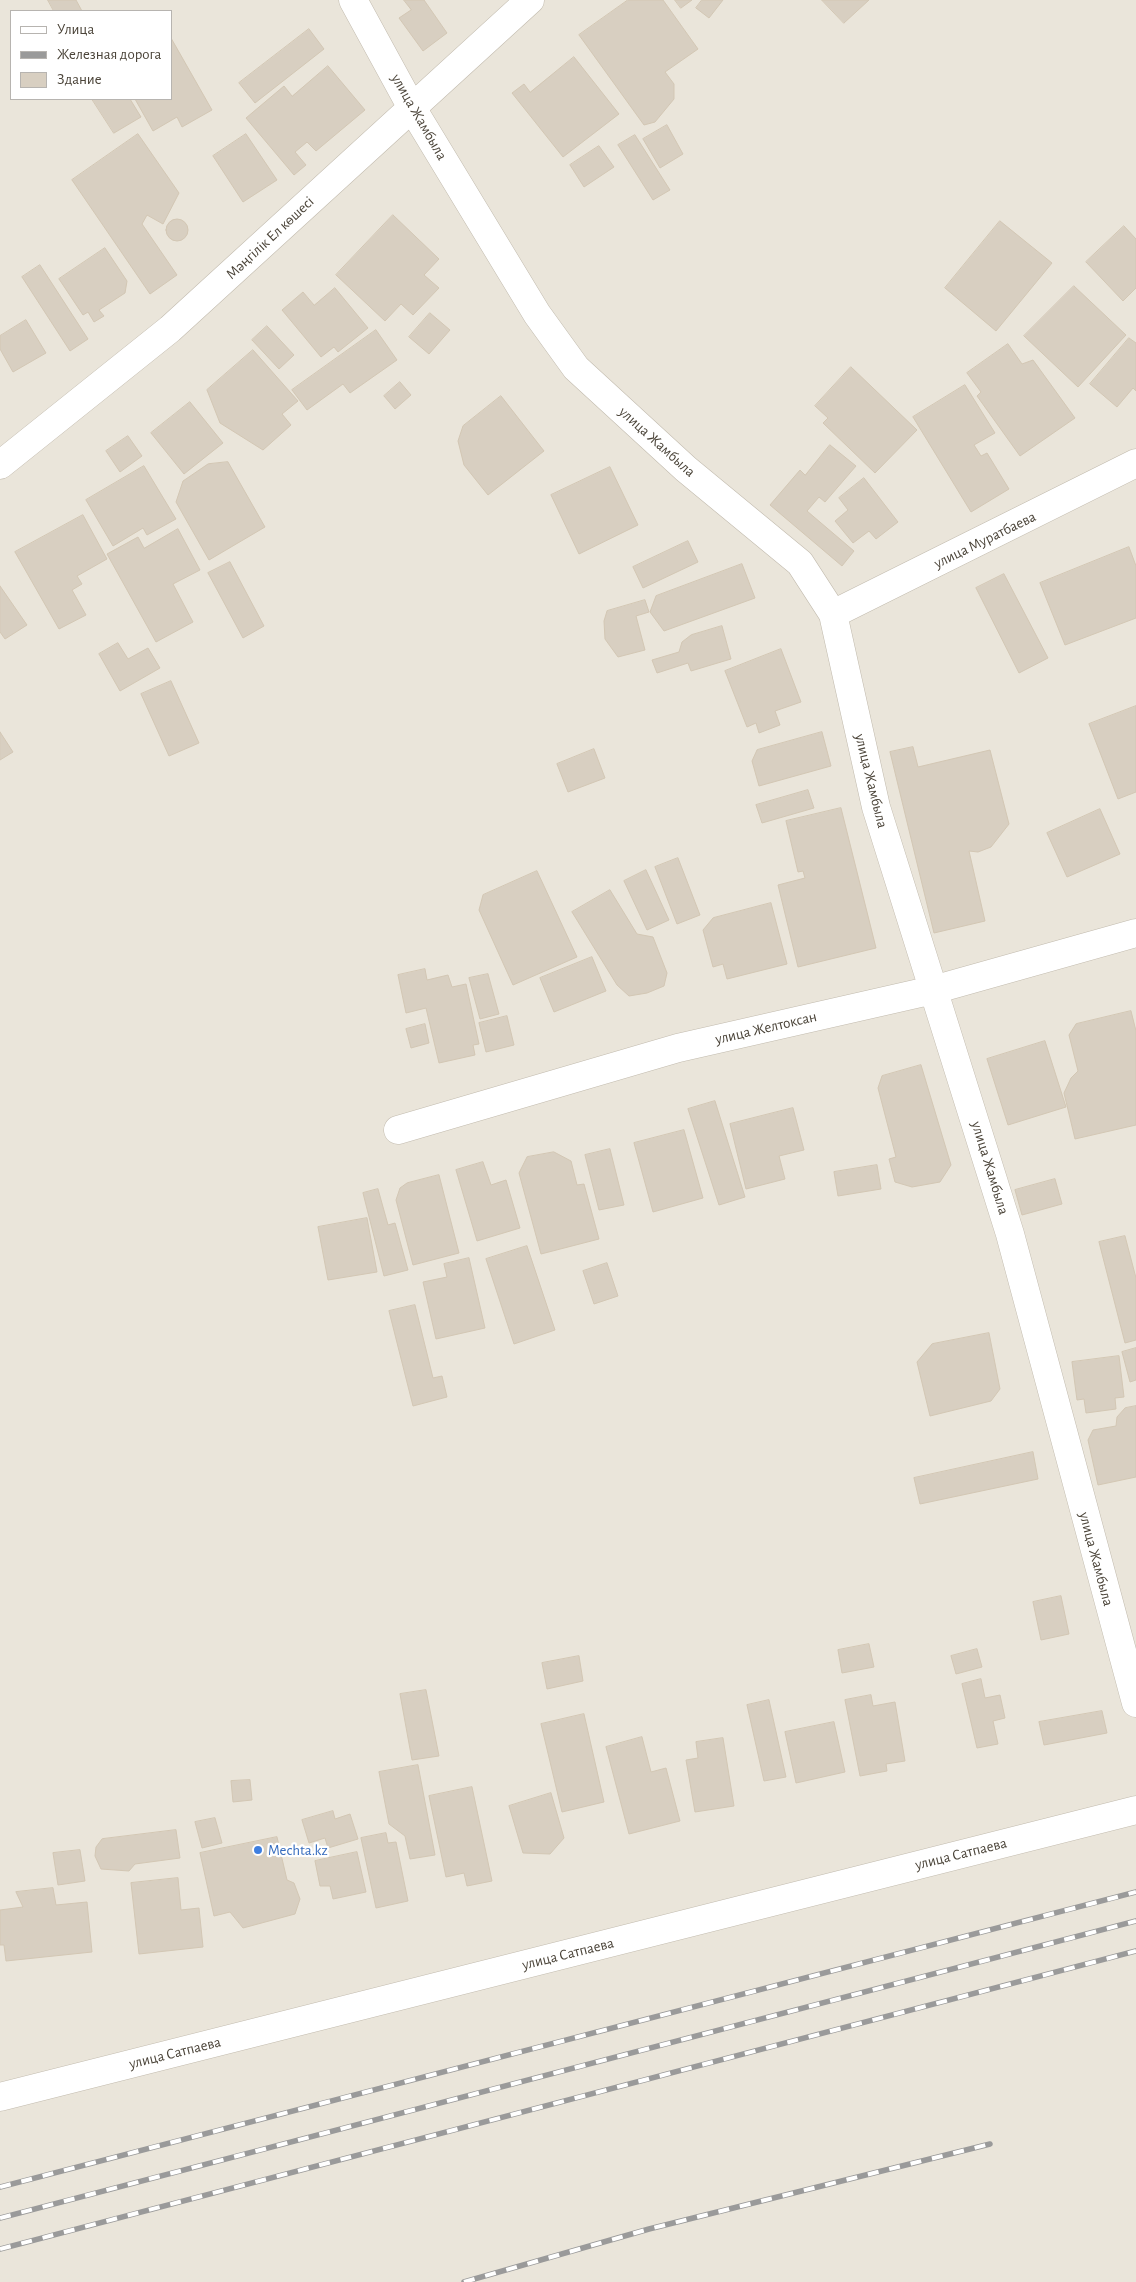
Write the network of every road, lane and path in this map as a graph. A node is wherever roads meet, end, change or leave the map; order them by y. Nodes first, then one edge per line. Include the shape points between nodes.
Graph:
1 (353, 0) edge
2 (530, 0) edge
3 (412, 108) junction
4 (1136, 464) edge
5 (0, 465) edge
6 (833, 614) junction
7 (1136, 933) edge
8 (933, 990) junction
9 (398, 1130) dead end
10 (1136, 1703) edge
11 (1136, 1810) edge
12 (0, 2097) edge

1 - 3 street, улица Жамбыла
2 - 3 street, Мәңгілік Ел көшесі
3 - 5 street, Мәңгілік Ел көшесі via 170,330
3 - 6 street, улица Жамбыла via 537,314 576,368 686,469 800,563
4 - 6 street, улица Муратбаева
6 - 8 street, улица Жамбыла via 876,807
7 - 8 street, улица Желтоксан
8 - 9 street, улица Желтоксан via 678,1048
8 - 10 street, улица Жамбыла via 1010,1234
11 - 12 street, улица Сатпаева

